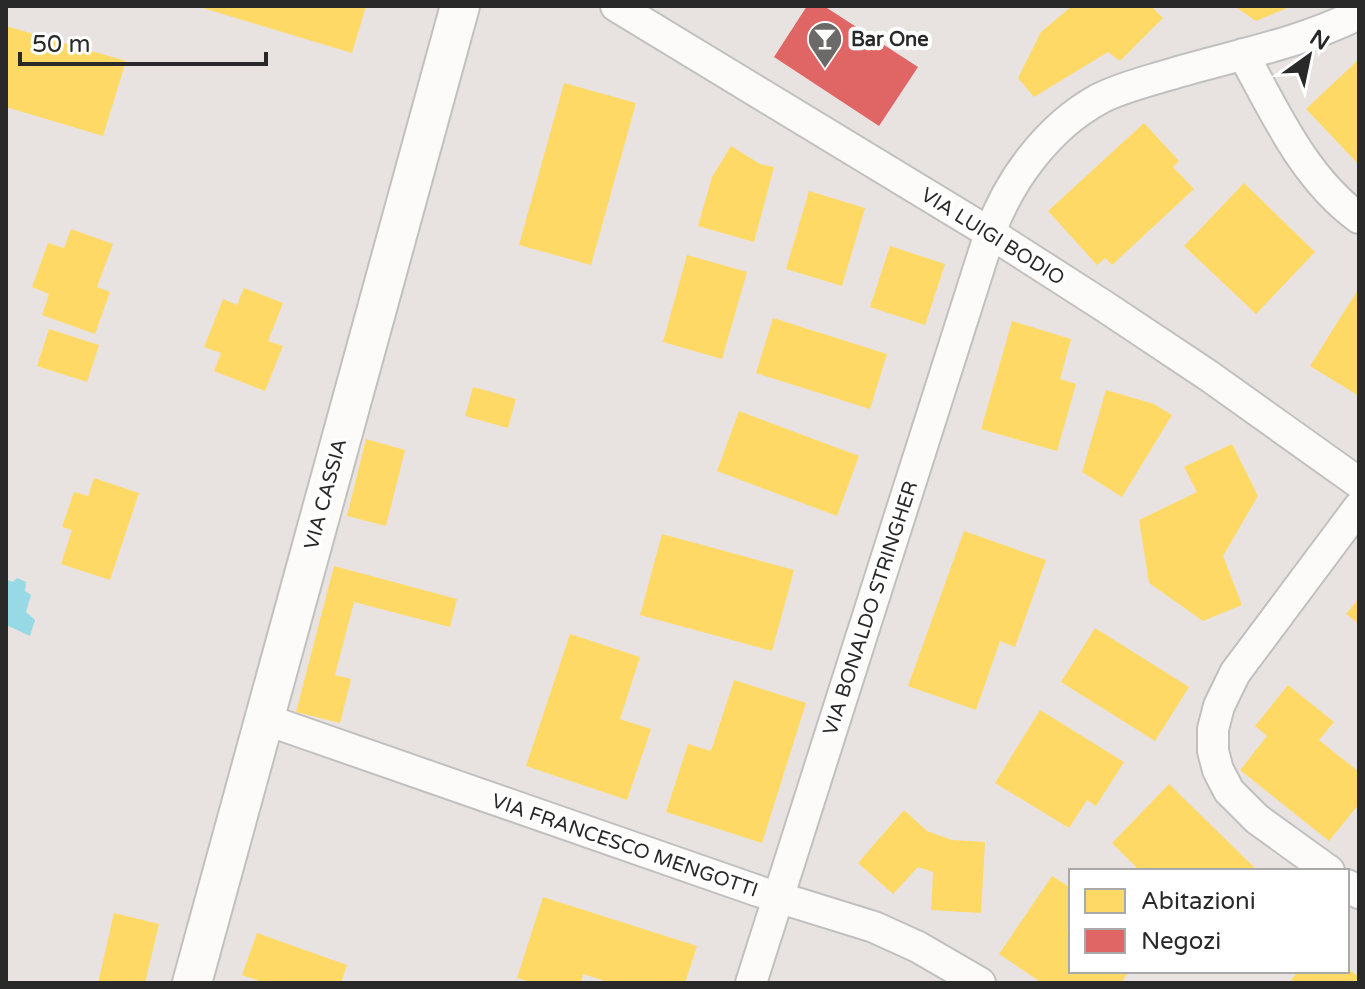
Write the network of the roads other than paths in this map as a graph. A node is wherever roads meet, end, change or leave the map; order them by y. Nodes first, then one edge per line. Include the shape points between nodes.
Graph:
1 (460, 6) edge
2 (616, 6) edge
3 (1359, 14) edge
4 (1243, 54) junction
5 (1359, 218) edge
6 (990, 233) junction
7 (1359, 483) edge
8 (1359, 507) edge
9 (264, 719) junction
10 (1326, 869) edge
11 (777, 897) junction
12 (192, 983) edge
13 (751, 983) edge
14 (980, 983) edge

1 - 9 street, VIA CASSIA
2 - 6 street, VIA LUIGI BODIO
3 - 4 street, VIA BONALDO STRINGHER
4 - 5 street via 1292,143 1317,177
4 - 6 street, VIA BONALDO STRINGHER via 1135,85 1084,109 1024,168
6 - 7 street, VIA LUIGI BODIO via 1196,367
6 - 11 street, VIA BONALDO STRINGHER
8 - 10 street via 1235,673 1213,729 1213,751 1229,791 1257,819
9 - 11 street, VIA FRANCESCO MENGOTTI
9 - 12 street, VIA CASSIA
11 - 13 street, VIA BONALDO STRINGHER
11 - 14 street, VIA FRANCESCO MENGOTTI via 899,937

